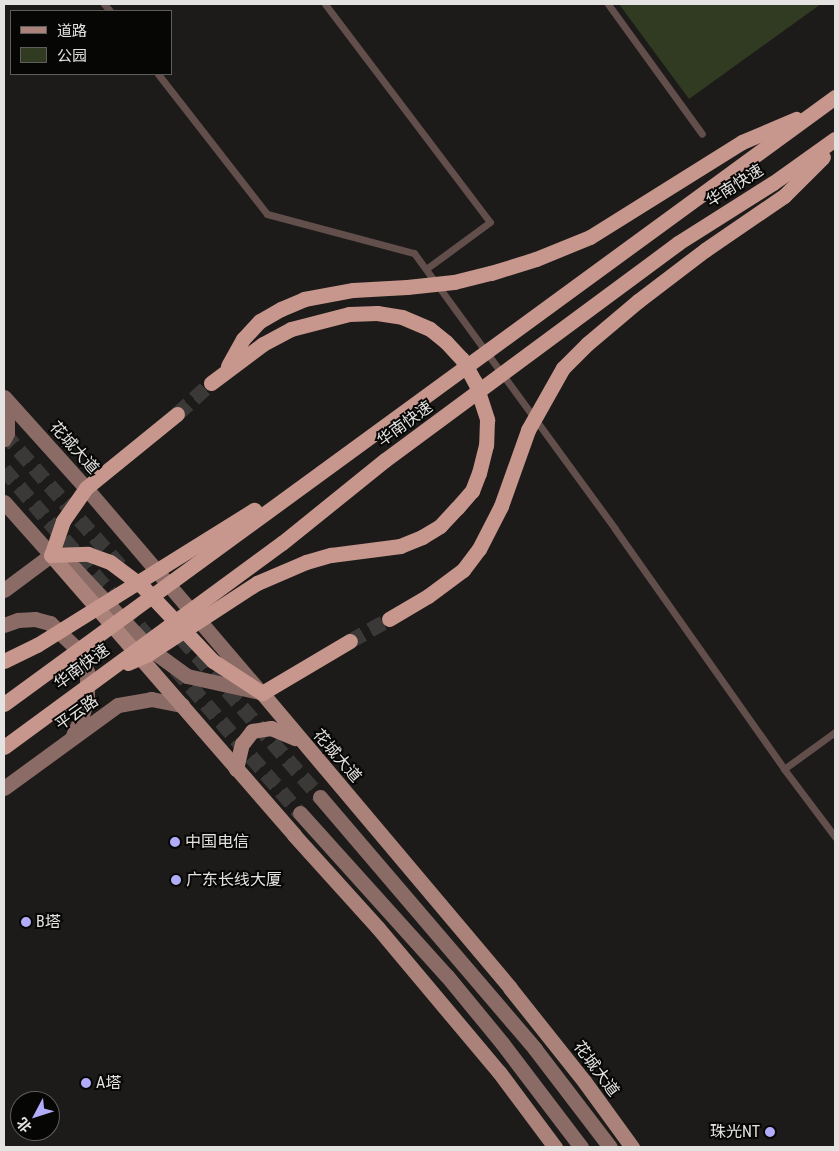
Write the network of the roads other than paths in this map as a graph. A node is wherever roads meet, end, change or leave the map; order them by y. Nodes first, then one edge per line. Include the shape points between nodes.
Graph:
1 (326, 4) edge
2 (608, 4) edge
3 (159, 75) edge
4 (835, 97) edge
5 (823, 107) junction
6 (702, 134) dead end
7 (835, 139) edge
8 (835, 144) edge
9 (426, 269) junction
10 (225, 371) junction
11 (211, 383) tunnel mouth
12 (4, 397) edge
13 (4, 410) edge
14 (177, 414) tunnel mouth
15 (4, 440) edge
16 (336, 461) junction
17 (86, 488) junction
18 (4, 502) edge
19 (51, 555) junction
20 (4, 590) edge
21 (389, 619) tunnel mouth
22 (4, 625) edge
23 (350, 641) tunnel mouth
24 (4, 661) edge
25 (97, 677) junction
26 (262, 693) junction
27 (4, 704) edge
28 (182, 705) junction
29 (835, 732) edge
30 (71, 739) junction
31 (300, 741) junction
32 (4, 747) edge
33 (236, 769) junction
34 (784, 769) junction
35 (4, 788) edge
36 (320, 797) tunnel mouth
37 (300, 813) tunnel mouth
38 (835, 837) edge
39 (555, 1147) edge
40 (581, 1147) edge
41 (610, 1147) edge
42 (632, 1147) edge

1 - 9 lane via 490,222
2 - 6 lane
3 - 9 lane via 266,214 414,253
4 - 5 highway, 华南快速, bridge
5 - 10 highway, bridge via 742,142 581,240 536,259 454,282 353,290 304,299 281,309 260,321 243,340
5 - 16 highway, 华南快速, bridge
7 - 25 highway, 华南快速, bridge via 774,183 678,243 385,460 282,543
8 - 21 highway, bridge via 784,196 638,301 586,344 563,368 528,430 501,506 479,549 463,570
9 - 34 lane
10 - 11 highway
10 - 25 highway, bridge via 263,344 298,326 348,314 376,313 402,317 430,329 462,359 475,382 487,420 486,445 472,491 440,526 422,537 400,546 306,562 258,583 148,654
12 - 17 street, 花城大道
13 - 15 street via 7,433
14 - 17 highway
16 - 24 highway, bridge via 179,555 37,646
16 - 27 highway, 华南快速, bridge
17 - 19 highway via 63,521
17 - 26 street, 花城大道
18 - 19 street
19 - 20 street
19 - 26 street via 75,569 150,648 187,676
19 - 26 highway via 88,554 110,562 142,586 213,661
19 - 28 main road
22 - 30 street via 35,619 50,623 68,638 83,660 88,698
23 - 26 highway
25 - 32 highway, 华南快速, bridge
26 - 31 main road, 花城大道
28 - 30 street, 平云路 via 150,699 118,705
28 - 33 main road
29 - 34 lane
30 - 35 street, 平云路
31 - 33 main road via 271,728 252,731 242,744
31 - 42 main road, 花城大道 via 510,988
33 - 39 main road via 440,1000
34 - 38 lane
36 - 41 street via 535,1049
37 - 40 street via 448,976

